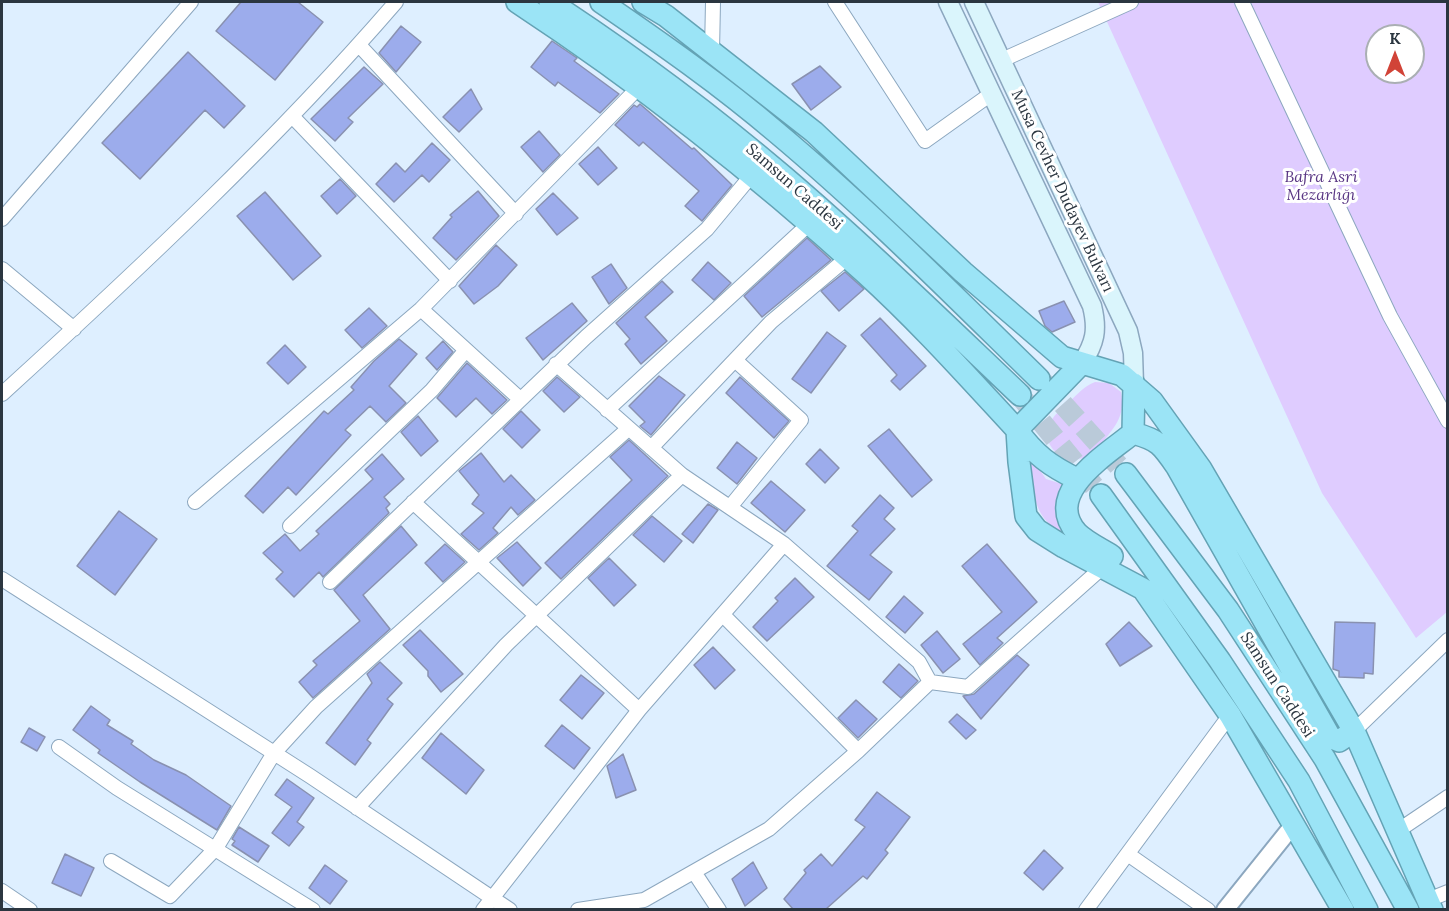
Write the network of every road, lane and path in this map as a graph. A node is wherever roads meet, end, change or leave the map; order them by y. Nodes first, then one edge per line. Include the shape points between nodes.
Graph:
1 (191, 2) edge
2 (396, 2) edge
3 (517, 2) edge
4 (550, 2) edge
5 (601, 2) edge
6 (643, 2) edge
7 (713, 2) edge
8 (835, 2) edge
9 (948, 2) edge
10 (974, 2) edge
11 (1131, 2) edge
12 (1242, 2) edge
13 (359, 45) junction
14 (712, 52) junction
15 (1002, 60) junction
16 (639, 87) junction
17 (991, 94) junction
18 (292, 116) junction
19 (751, 176) junction
20 (516, 214) junction
21 (2, 219) edge
22 (808, 225) junction
23 (847, 258) junction
24 (2, 269) edge
25 (450, 281) junction
26 (422, 309) junction
27 (74, 329) junction
28 (466, 350) junction
29 (735, 360) junction
30 (1082, 363) junction
31 (556, 364) junction
32 (1039, 378) tunnel mouth
33 (1134, 384) junction
34 (2, 394) edge
35 (1020, 395) tunnel mouth
36 (520, 399) junction
37 (607, 410) junction
38 (1448, 421) edge
39 (628, 429) junction
40 (1017, 430) junction
41 (1133, 434) junction
42 (651, 448) junction
43 (1126, 474) tunnel mouth
44 (682, 475) junction
45 (1077, 479) junction
46 (1101, 495) tunnel mouth
47 (195, 502) dead end
48 (413, 502) junction
49 (730, 507) junction
50 (290, 526) dead end
51 (784, 544) junction
52 (478, 562) junction
53 (1104, 566) junction
54 (2, 579) edge
55 (330, 582) dead end
56 (536, 614) junction
57 (723, 615) junction
58 (1448, 640) edge
59 (930, 682) junction
60 (639, 710) junction
61 (1230, 716) junction
62 (1354, 731) junction
63 (59, 747) dead end
64 (858, 751) junction
65 (274, 753) junction
66 (1448, 797) edge
67 (357, 808) junction
68 (1294, 824) junction
69 (1396, 832) junction
70 (216, 848) junction
71 (1129, 855) junction
72 (111, 861) dead end
73 (694, 872) junction
74 (2, 891) edge
75 (493, 898) junction
76 (1436, 900) edge
77 (30, 909) edge
78 (313, 909) edge
79 (483, 909) edge
80 (510, 909) edge
81 (578, 909) edge
82 (719, 909) edge
83 (1086, 909) edge
84 (1208, 909) edge
85 (1225, 909) edge
86 (1343, 909) edge
87 (1367, 909) edge
88 (1408, 909) edge

1 - 21 street
2 - 13 street
3 - 16 highway
4 - 35 highway, Samsun Caddesi via 644,66 783,175
5 - 32 highway, Samsun Caddesi via 691,64 777,132
6 - 14 highway
7 - 14 street
8 - 17 street via 926,141
9 - 17 main road, Musa Cevher Dudayev Bulvarı
10 - 15 main road, Musa Cevher Dudayev Bulvarı
11 - 15 street
12 - 38 street via 1390,316
13 - 18 street
13 - 20 street
14 - 30 highway via 814,132 1036,336 1062,357
15 - 33 main road, Musa Cevher Dudayev Bulvarı via 1128,331
16 - 19 highway
16 - 20 street
17 - 30 main road, Musa Cevher Dudayev Bulvarı via 1092,306 1096,334
18 - 25 street
18 - 27 street
19 - 22 highway
19 - 31 street via 707,229
20 - 25 street
22 - 23 highway
22 - 37 street
23 - 29 street via 771,322
23 - 40 highway
24 - 27 street
25 - 26 street
26 - 28 street
26 - 47 street
27 - 34 street
28 - 36 street
28 - 50 street via 432,390
29 - 42 street
29 - 49 street via 801,420
30 - 33 highway via 1122,375
30 - 40 highway
31 - 36 street
31 - 37 street
33 - 41 highway
33 - 62 highway via 1152,401 1201,470
36 - 48 street
37 - 39 street
39 - 42 street
39 - 52 street
40 - 45 highway via 1033,453
40 - 53 highway via 1026,516 1037,530
41 - 45 highway
41 - 62 highway via 1162,444 1177,466 1330,736 1339,741
42 - 44 street
43 - 88 highway, Samsun Caddesi via 1228,610 1319,749
44 - 49 street
44 - 56 street
45 - 53 highway via 1067,513 1078,535 1112,556
46 - 87 highway, Samsun Caddesi via 1220,661 1299,781
48 - 52 street
48 - 55 street
49 - 51 street
51 - 57 street
51 - 59 street via 919,662
52 - 56 street
52 - 65 street via 316,707
53 - 59 street via 968,687
53 - 61 highway via 1143,589
54 - 65 street
56 - 60 street
56 - 67 street
57 - 60 street
57 - 64 street
58 - 62 street
59 - 64 street
60 - 75 street
61 - 68 highway
61 - 71 street
62 - 69 highway
63 - 70 street via 117,788
64 - 73 street via 768,829
65 - 67 street
65 - 70 street
66 - 69 street
67 - 75 street
68 - 85 street
68 - 86 highway
69 - 76 highway
70 - 72 street via 170,896
70 - 78 street
71 - 83 street
71 - 84 street
73 - 81 street via 644,900
73 - 82 street
74 - 77 street
75 - 79 street
75 - 80 street

